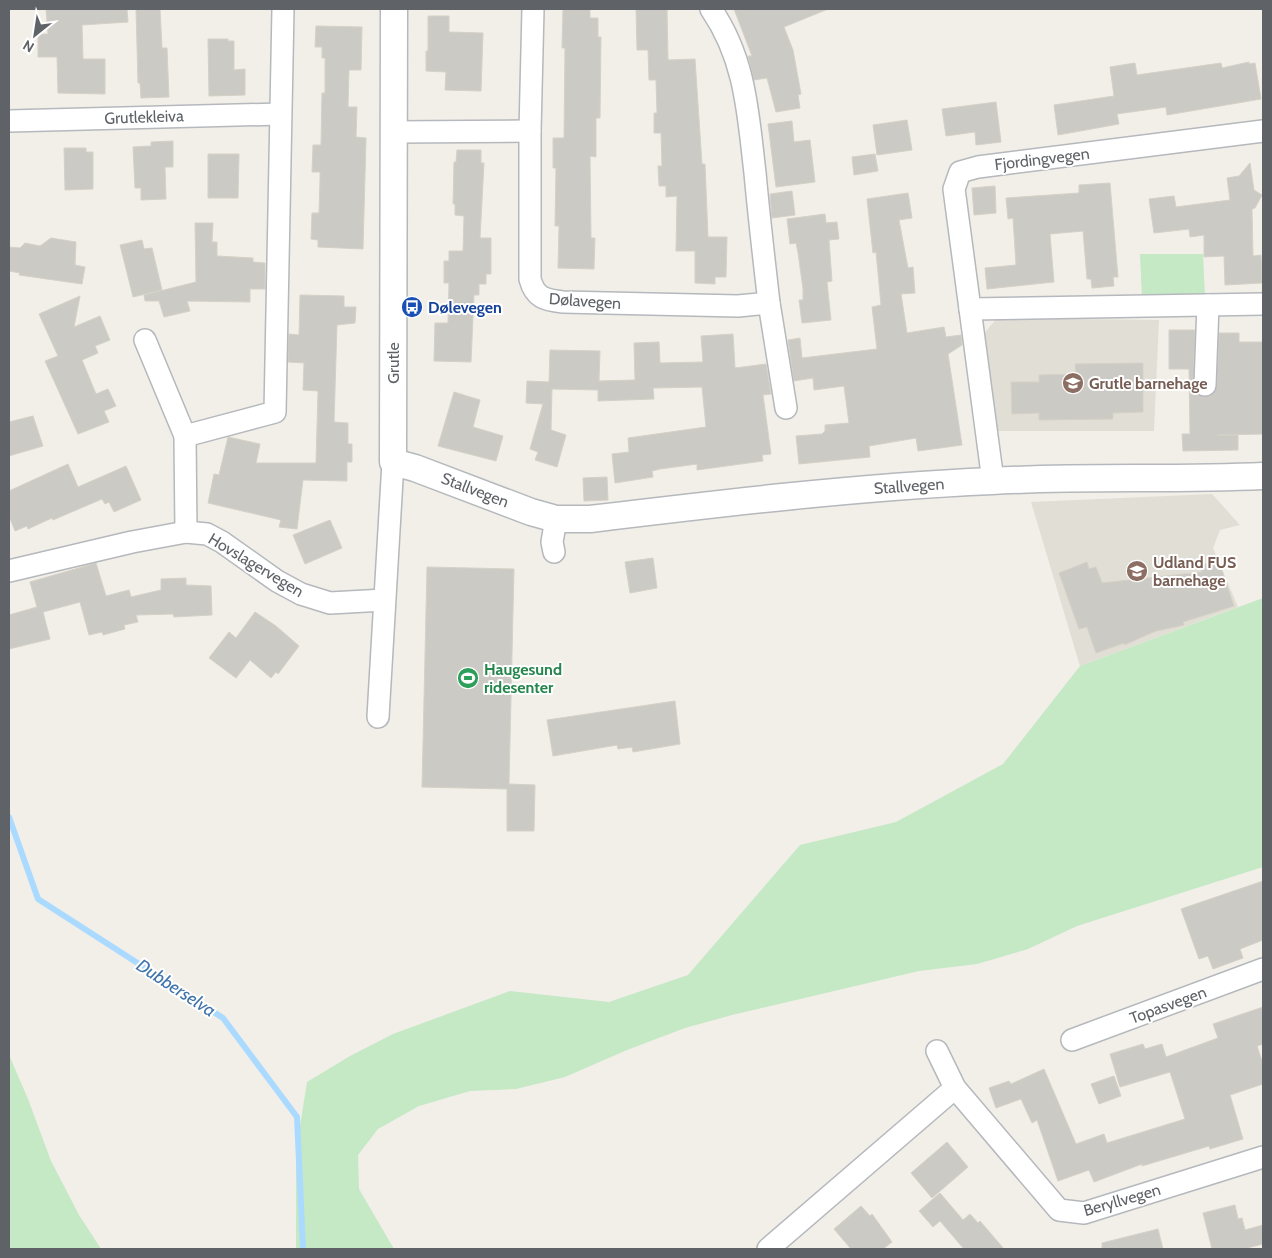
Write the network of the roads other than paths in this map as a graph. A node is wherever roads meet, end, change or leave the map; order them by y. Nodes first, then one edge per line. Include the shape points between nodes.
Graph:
1 (283, 9) edge
2 (394, 9) edge
3 (533, 9) edge
4 (711, 9) edge
5 (280, 114) junction
6 (9, 121) edge
7 (530, 131) junction
8 (1263, 131) edge
9 (393, 132) junction
10 (769, 303) junction
11 (1263, 304) edge
12 (1208, 305) junction
13 (970, 309) junction
14 (145, 340) dead end
15 (1205, 385) dead end
16 (786, 408) dead end
17 (185, 436) junction
18 (393, 462) junction
19 (1263, 476) edge
20 (993, 480) junction
21 (556, 519) junction
22 (186, 532) junction
23 (554, 552) dead end
24 (9, 569) edge
25 (384, 600) junction
26 (378, 717) dead end
27 (1263, 970) edge
28 (1072, 1040) dead end
29 (937, 1051) dead end
30 (955, 1088) junction
31 (1263, 1157) edge
32 (780, 1246) edge

1 - 5 street
2 - 9 street, Grutle
3 - 7 street, Dølavegen
4 - 10 street via 725,29 736,54 745,93
5 - 6 street, Grutlekleiva
5 - 17 street via 275,412
7 - 9 street
7 - 10 street, Dølavegen via 530,279 536,295 563,302 738,306
8 - 13 street, Fjordingvegen via 978,167 960,172 954,189
9 - 18 street, Grutle
10 - 16 street
11 - 12 street
12 - 13 street
12 - 15 street
13 - 20 street, Fjordingvegen
14 - 17 street, Hovslagervegen
17 - 22 street, Hovslagervegen
18 - 21 street, Stallvegen
18 - 25 street, Grutle
19 - 20 street, Stallvegen
20 - 21 street, Stallvegen via 798,494 590,519
21 - 23 street via 552,542
22 - 24 street, Hovslagervegen
22 - 25 street, Hovslagervegen via 207,534 222,542 301,594 330,603
25 - 26 street, Grutle
27 - 28 street, Topasvegen
29 - 30 street, Beryllvegen
30 - 31 street, Beryllvegen via 1059,1210 1084,1212
30 - 32 street

